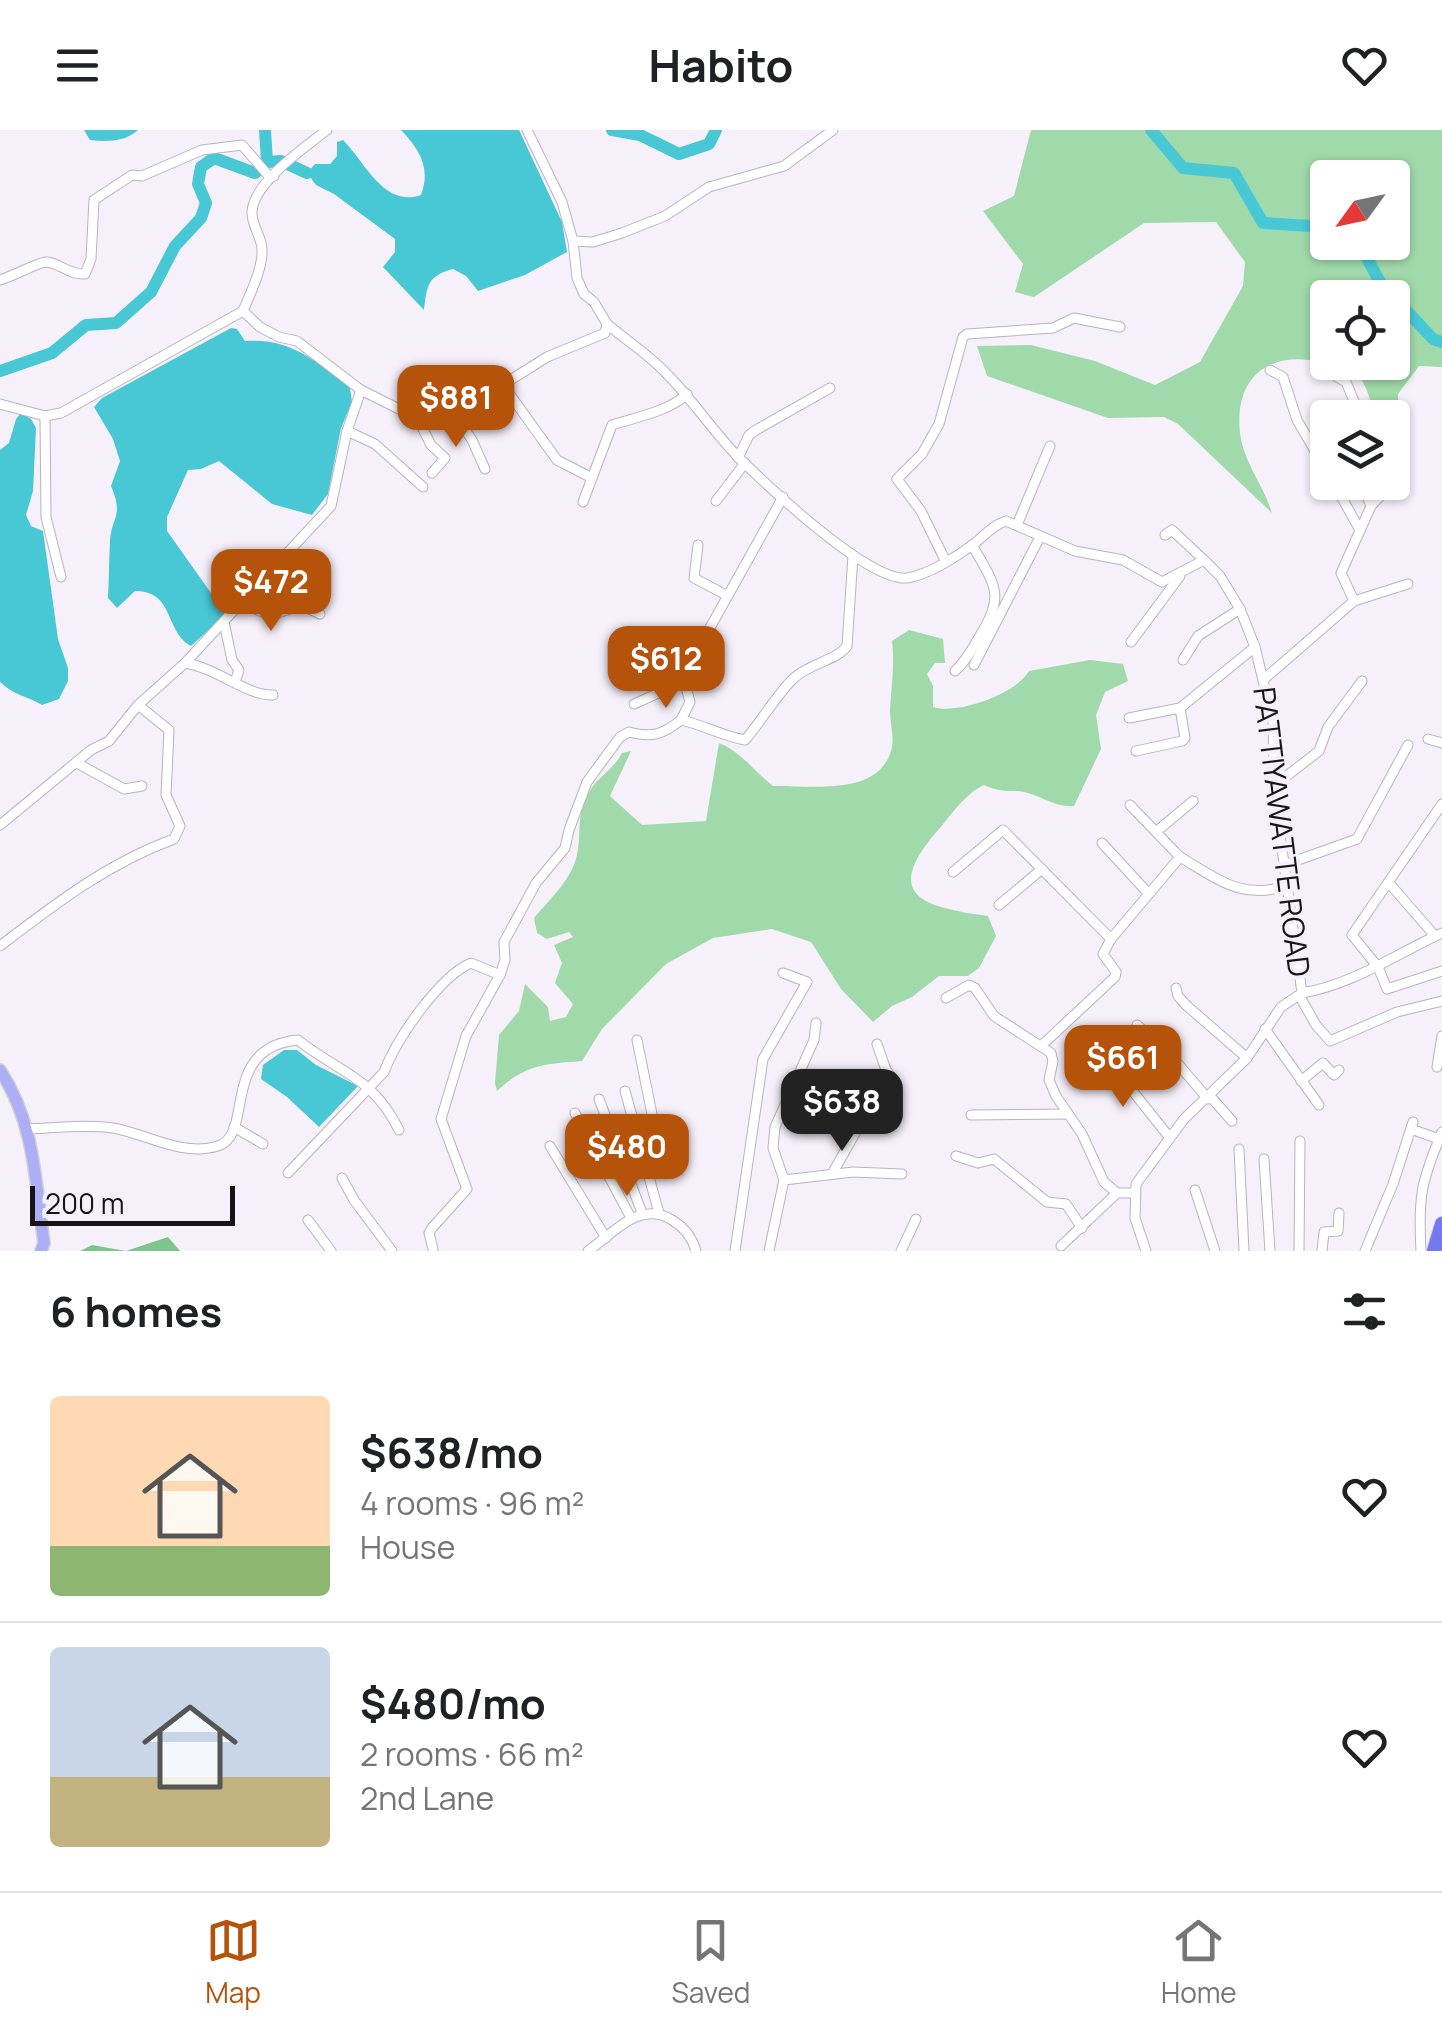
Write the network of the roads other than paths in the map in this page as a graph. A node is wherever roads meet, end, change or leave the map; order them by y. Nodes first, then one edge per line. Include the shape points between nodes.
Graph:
1 (327, 130) edge
2 (527, 130) edge
3 (832, 130) edge
4 (274, 176) junction
5 (572, 241) junction
6 (0, 280) edge
7 (243, 311) junction
8 (607, 324) junction
9 (1120, 327) dead end
10 (1270, 370) dead end
11 (503, 385) junction
12 (830, 388) dead end
13 (361, 390) junction
14 (686, 394) junction
15 (0, 404) edge
16 (45, 416) junction
17 (455, 416) junction
18 (421, 425) junction
19 (347, 431) junction
20 (1310, 442) edge
21 (1050, 446) dead end
22 (742, 460) junction
23 (486, 469) dead end
24 (432, 473) dead end
25 (592, 478) junction
26 (423, 486) dead end
27 (783, 498) junction
28 (716, 500) dead end
29 (1343, 500) edge
30 (1368, 500) edge
31 (1377, 500) edge
32 (583, 502) dead end
33 (1371, 506) junction
34 (1017, 526) junction
35 (1360, 530) junction
36 (1166, 534) dead end
37 (1040, 536) junction
38 (698, 545) dead end
39 (972, 546) junction
40 (852, 556) junction
41 (946, 560) junction
42 (1204, 560) junction
43 (1182, 573) junction
44 (61, 576) dead end
45 (1408, 584) dead end
46 (728, 596) junction
47 (243, 601) junction
48 (1354, 601) junction
49 (1240, 609) junction
50 (320, 614) dead end
51 (224, 622) junction
52 (213, 634) junction
53 (1131, 642) dead end
54 (231, 648) junction
55 (1255, 648) junction
56 (1183, 660) dead end
57 (185, 663) junction
58 (974, 665) dead end
59 (955, 672) dead end
60 (1263, 680) junction
61 (1362, 681) dead end
62 (235, 682) junction
63 (683, 682) junction
64 (273, 695) dead end
65 (634, 704) dead end
66 (138, 706) junction
67 (1180, 708) junction
68 (1129, 718) dead end
69 (681, 720) junction
70 (1428, 739) dead end
71 (1442, 743) edge
72 (1408, 745) dead end
73 (1136, 751) dead end
74 (77, 763) junction
75 (1275, 785) junction
76 (142, 786) dead end
77 (1193, 801) dead end
78 (1442, 804) edge
79 (1130, 806) dead end
80 (0, 825) edge
81 (1156, 830) junction
82 (1102, 843) dead end
83 (1180, 858) junction
84 (1284, 865) junction
85 (1042, 869) junction
86 (954, 872) dead end
87 (1389, 883) junction
88 (1289, 885) junction
89 (1148, 893) junction
90 (999, 906) dead end
91 (1439, 934) edge
92 (1111, 939) junction
93 (0, 946) edge
94 (1378, 967) junction
95 (1442, 970) edge
96 (784, 973) dead end
97 (500, 974) junction
98 (1176, 988) dead end
99 (1301, 995) junction
100 (946, 998) dead end
101 (1442, 1001) edge
102 (816, 1023) dead end
103 (1138, 1025) dead end
104 (1265, 1029) junction
105 (1442, 1036) edge
106 (637, 1040) dead end
107 (877, 1044) dead end
108 (1041, 1046) junction
109 (1248, 1058) junction
110 (1437, 1067) dead end
111 (0, 1070) edge
112 (1339, 1070) dead end
113 (1080, 1073) dead end
114 (1301, 1081) junction
115 (370, 1086) junction
116 (648, 1096) junction
117 (1209, 1097) junction
118 (599, 1099) dead end
119 (1319, 1105) dead end
120 (575, 1113) dead end
121 (1068, 1114) junction
122 (971, 1115) dead end
123 (1232, 1121) dead end
124 (654, 1124) dead end
125 (234, 1126) junction
126 (28, 1129) junction
127 (399, 1130) dead end
128 (1440, 1136) edge
129 (1170, 1138) junction
130 (1300, 1141) dead end
131 (263, 1144) dead end
132 (550, 1146) dead end
133 (1239, 1150) dead end
134 (956, 1156) dead end
135 (1264, 1160) dead end
136 (288, 1174) dead end
137 (832, 1174) junction
138 (902, 1174) dead end
139 (342, 1178) dead end
140 (784, 1180) junction
141 (1196, 1190) dead end
142 (1117, 1193) junction
143 (1134, 1193) junction
144 (659, 1213) junction
145 (1339, 1213) dead end
146 (642, 1214) junction
147 (631, 1218) junction
148 (916, 1219) dead end
149 (308, 1220) dead end
150 (1442, 1224) edge
151 (1082, 1228) junction
152 (606, 1238) junction
153 (1061, 1246) dead end
154 (434, 1250) edge
155 (1300, 1250) edge
156 (41, 1251) edge
157 (331, 1251) edge
158 (392, 1251) edge
159 (588, 1251) edge
160 (696, 1251) edge
161 (734, 1251) edge
162 (768, 1251) edge
163 (901, 1251) edge
164 (1146, 1251) edge
165 (1215, 1251) edge
166 (1244, 1251) edge
167 (1270, 1251) edge
168 (1322, 1251) edge
169 (1365, 1251) edge
170 (1421, 1251) edge
171 (1434, 1251) edge

1 - 4 street
2 - 5 street via 562,202
3 - 5 street via 784,166 708,187 622,234
4 - 6 street via 242,145 202,150 132,175 94,200 84,274 50,262
4 - 7 street via 252,210 262,249
5 - 8 street via 577,278
7 - 13 street
7 - 16 street via 74,407
8 - 11 street via 605,332 547,356
8 - 14 street
9 - 41 street via 1074,318 1053,328 963,337 940,424 897,478
10 - 20 street via 1282,378
11 - 17 street
11 - 25 street via 557,460
12 - 22 street via 756,430
13 - 18 street
13 - 19 street
14 - 22 street
14 - 25 street via 612,425
15 - 16 street
16 - 44 street via 46,517
17 - 18 street
17 - 23 street
18 - 24 street via 445,458
19 - 26 street via 374,444
19 - 47 street via 331,506
21 - 34 street
22 - 27 street
22 - 28 street
25 - 32 street
27 - 40 street
27 - 46 street
29 - 35 street
30 - 33 street
31 - 33 street
33 - 35 street
34 - 37 street
34 - 39 street via 998,523
35 - 48 street via 1340,573
36 - 42 street, PATTIYAWATTE ROAD via 1172,530
37 - 43 street via 1123,560 1162,582
37 - 58 street
38 - 46 street via 694,578
39 - 41 street
39 - 59 street via 992,578 994,612
40 - 41 street via 879,572 909,578
40 - 69 street via 848,646 840,656 790,680 745,740
42 - 43 street
42 - 49 street, PATTIYAWATTE ROAD
43 - 53 street
45 - 48 street
46 - 63 street
47 - 50 street via 262,615 301,605
47 - 51 street
48 - 60 street
49 - 55 street, PATTIYAWATTE ROAD
49 - 56 street via 1198,636
51 - 52 street
51 - 54 street
52 - 54 street
52 - 57 street
54 - 62 street via 239,670
55 - 60 street, PATTIYAWATTE ROAD
55 - 67 street
57 - 62 street
57 - 66 street
60 - 75 street, PATTIYAWATTE ROAD via 1273,722
61 - 75 street via 1319,751
62 - 64 street
63 - 65 street
63 - 69 street via 690,702
66 - 74 street via 109,741
66 - 93 street via 169,730 166,795 180,826 174,839 84,882
67 - 68 street
67 - 73 street via 1182,741
69 - 97 street via 664,734 620,737 587,782 562,856 536,883 504,942
70 - 71 street
72 - 84 street via 1357,840
74 - 76 street via 124,789
74 - 80 street
75 - 84 street, PATTIYAWATTE ROAD
77 - 81 street
78 - 87 street
79 - 81 street
81 - 83 street
82 - 89 street
83 - 88 street via 1232,887 1254,892
83 - 89 street
84 - 88 street, PATTIYAWATTE ROAD
85 - 86 street via 1003,830
85 - 90 street
85 - 92 street
87 - 91 street
87 - 94 street via 1352,935
88 - 99 street, PATTIYAWATTE ROAD
89 - 92 street
91 - 94 street, PATTIYAWATTE ROAD
92 - 108 street via 1103,954 1115,977
94 - 95 street via 1387,988
94 - 99 street, PATTIYAWATTE ROAD
96 - 161 street via 807,982 763,1059
97 - 115 street via 472,963 458,969
97 - 154 street via 466,1036 442,1109 467,1189 432,1228
98 - 109 street via 1186,1005
99 - 101 street via 1330,1041 1396,1012
99 - 104 street, PATTIYAWATTE ROAD via 1280,1007
100 - 108 street via 974,988 994,1016
102 - 140 street via 775,1127 772,1148
103 - 117 street
104 - 109 street, PATTIYAWATTE ROAD
104 - 114 street
105 - 110 street
106 - 116 street
107 - 137 street via 892,1078
108 - 121 street via 1050,1053 1049,1080
109 - 117 street, PATTIYAWATTE ROAD
111 - 126 main road
112 - 114 street via 1334,1074 1323,1063
113 - 129 street via 1111,1064
114 - 119 street
115 - 125 street via 298,1040 281,1042 247,1070
115 - 127 street
115 - 136 street
116 - 124 street
116 - 144 street via 626,1096
117 - 123 street
117 - 129 street, PATTIYAWATTE ROAD
118 - 146 street
120 - 147 street
121 - 122 street
121 - 142 street via 1104,1182
125 - 126 street via 223,1145 191,1149 93,1126
125 - 131 street
126 - 156 main road
128 - 169 street via 1412,1126
128 - 170 street via 1421,1185
129 - 143 street, PATTIYAWATTE ROAD
130 - 155 street
132 - 152 street
133 - 166 street
134 - 151 street via 978,1163 994,1159 1048,1202 1066,1204
135 - 167 street
137 - 138 street
137 - 140 street
139 - 158 street
140 - 162 street
141 - 165 street
142 - 143 street
142 - 151 street
143 - 164 street
144 - 146 street
144 - 160 street via 684,1228
145 - 168 street via 1338,1232 1324,1232
146 - 147 street
147 - 152 street
148 - 163 street
149 - 157 street
150 - 171 highway
151 - 153 street
152 - 159 street
155 - 168 street

